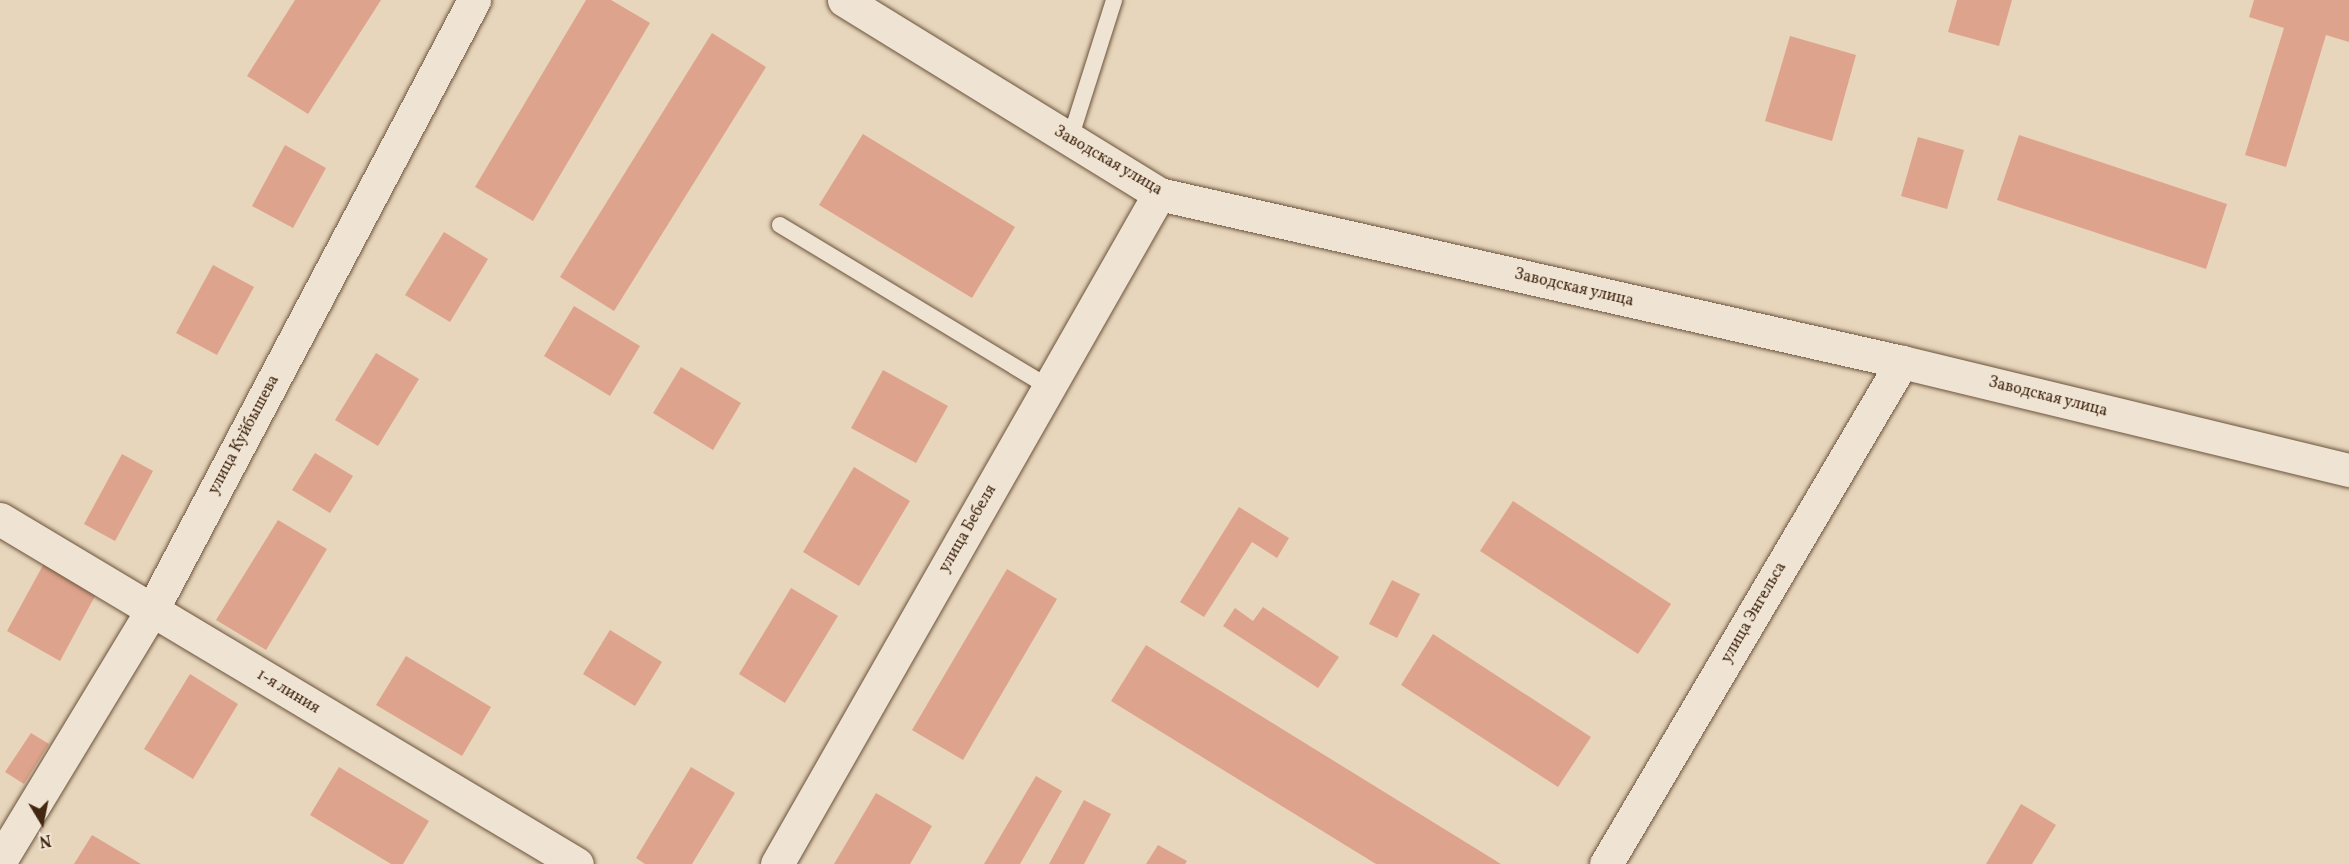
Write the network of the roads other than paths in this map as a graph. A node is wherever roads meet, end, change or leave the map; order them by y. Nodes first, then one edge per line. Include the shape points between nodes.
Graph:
1 (474, 0) edge
2 (844, 0) edge
3 (1114, 0) edge
4 (1070, 139) junction
5 (1159, 194) junction
6 (780, 225) dead end
7 (1902, 362) junction
8 (1049, 387) junction
9 (2349, 470) edge
10 (0, 519) edge
11 (152, 610) junction
12 (0, 861) edge
13 (578, 864) edge
14 (777, 864) edge
15 (1606, 864) edge

1 - 11 street, улица Куйбышева
2 - 4 street, Заводская улица
3 - 4 lane
4 - 5 street, Заводская улица
5 - 7 street, Заводская улица
5 - 8 street, улица Бебеля
6 - 8 lane
7 - 9 street, Заводская улица
7 - 15 street, улица Энгельса
8 - 14 street, улица Бебеля
10 - 11 street, 1-я линия
11 - 12 street, улица Куйбышева
11 - 13 street, 1-я линия

